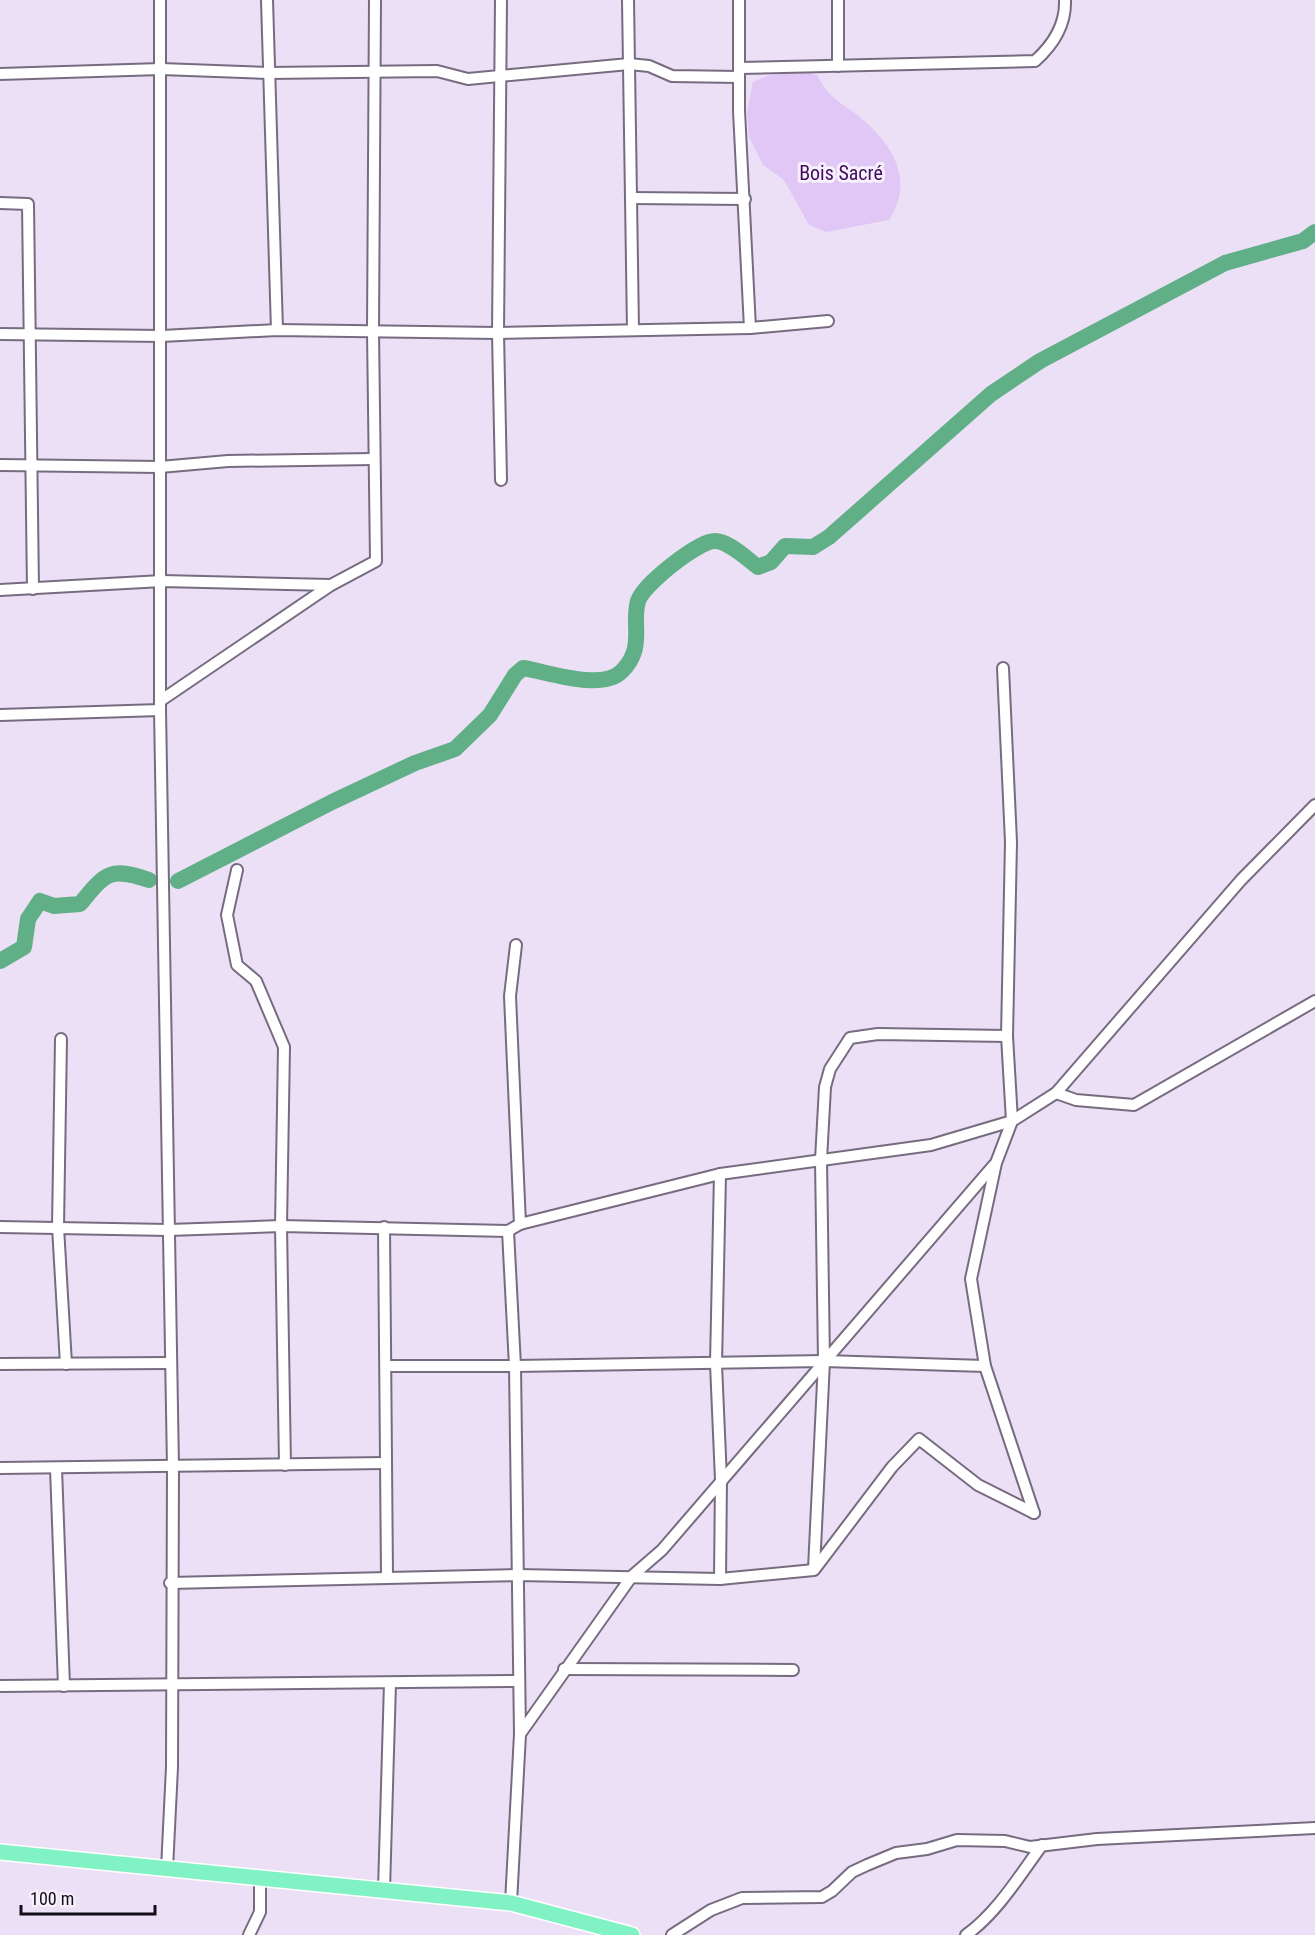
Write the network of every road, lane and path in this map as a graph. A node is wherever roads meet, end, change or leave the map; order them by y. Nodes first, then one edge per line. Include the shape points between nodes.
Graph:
1 (160, 0) edge
2 (267, 0) edge
3 (375, 0) edge
4 (501, 0) edge
5 (628, 0) edge
6 (739, 0) edge
7 (838, 0) edge
8 (1065, 0) edge
9 (629, 64) junction
10 (838, 66) junction
11 (160, 69) junction
12 (376, 72) junction
13 (268, 73) junction
14 (739, 73) junction
15 (0, 74) edge
16 (501, 76) junction
17 (631, 198) junction
18 (745, 199) junction
19 (0, 202) edge
20 (828, 321) dead end
21 (750, 328) junction
22 (277, 330) junction
23 (633, 330) junction
24 (373, 331) junction
25 (498, 333) junction
26 (0, 334) edge
27 (30, 334) junction
28 (162, 336) junction
29 (374, 459) junction
30 (0, 465) edge
31 (32, 465) junction
32 (160, 466) junction
33 (501, 480) dead end
34 (162, 581) junction
35 (331, 585) junction
36 (33, 589) junction
37 (0, 590) edge
38 (1003, 668) dead end
39 (160, 705) junction
40 (0, 715) edge
41 (1315, 805) edge
42 (237, 870) dead end
43 (516, 945) dead end
44 (1315, 1001) edge
45 (1007, 1036) junction
46 (61, 1039) dead end
47 (1056, 1093) junction
48 (1012, 1120) junction
49 (821, 1160) junction
50 (996, 1163) junction
51 (720, 1174) junction
52 (520, 1224) junction
53 (280, 1226) junction
54 (0, 1227) edge
55 (58, 1227) junction
56 (384, 1227) junction
57 (169, 1230) junction
58 (508, 1231) junction
59 (824, 1361) junction
60 (170, 1363) junction
61 (0, 1364) edge
62 (66, 1364) junction
63 (716, 1364) junction
64 (387, 1366) junction
65 (515, 1366) junction
66 (985, 1366) junction
67 (385, 1463) junction
68 (285, 1465) junction
69 (172, 1467) junction
70 (0, 1468) edge
71 (56, 1468) junction
72 (721, 1480) junction
73 (814, 1570) junction
74 (518, 1575) junction
75 (632, 1576) junction
76 (387, 1577) junction
77 (720, 1580) junction
78 (170, 1582) junction
79 (564, 1669) junction
80 (793, 1670) dead end
81 (518, 1681) junction
82 (390, 1683) junction
83 (0, 1686) edge
84 (64, 1686) junction
85 (172, 1686) junction
86 (520, 1734) junction
87 (1315, 1828) edge
88 (1042, 1845) junction
89 (0, 1852) edge
90 (167, 1869) junction
91 (260, 1878) junction
92 (384, 1890) junction
93 (511, 1903) junction
94 (249, 1935) edge
95 (632, 1935) edge
96 (672, 1935) edge
97 (966, 1935) edge

1 - 11 street
2 - 13 street
3 - 12 street
4 - 16 street
5 - 9 street
6 - 14 street
7 - 10 street
8 - 10 street via 1063,23 1035,61
9 - 14 street via 649,66 672,76
9 - 16 street
9 - 17 street
10 - 14 street
11 - 13 street
11 - 15 street
11 - 28 street
12 - 13 street
12 - 16 street via 438,71 468,79
12 - 24 street
13 - 22 street
14 - 18 street
16 - 25 street
17 - 18 street
17 - 23 street
18 - 21 street
19 - 27 street via 28,204
20 - 21 street
21 - 23 street
22 - 24 street
22 - 28 street
23 - 25 street
24 - 25 street
24 - 29 street
25 - 33 street
26 - 27 street
27 - 28 street
27 - 31 street
28 - 32 street
29 - 32 street
29 - 35 street via 376,561
30 - 31 street
31 - 32 street
31 - 36 street
32 - 34 street
34 - 35 street
34 - 36 street
34 - 39 street
35 - 39 street
36 - 37 street
38 - 45 street via 1011,842
39 - 40 street
39 - 57 street
41 - 47 street via 1241,880
42 - 53 street via 227,915 237,965 256,981 284,1047
43 - 52 street via 510,996
44 - 47 street via 1134,1105 1076,1100
45 - 48 street
45 - 49 street via 878,1034 850,1038 830,1069 825,1087
46 - 55 street
47 - 48 street
48 - 49 street via 931,1145
48 - 50 street
49 - 51 street
49 - 59 street
50 - 59 street
50 - 66 street via 971,1280
51 - 52 street
51 - 63 street
52 - 58 street
53 - 56 street
53 - 57 street
53 - 68 street
54 - 55 street
55 - 57 street
55 - 62 street
56 - 58 street
56 - 64 street
57 - 60 street
58 - 65 street
59 - 63 street
59 - 66 street
59 - 72 street
59 - 73 street
60 - 62 street
60 - 69 street
61 - 62 street
63 - 65 street
63 - 72 street
64 - 65 street
64 - 67 street
65 - 74 street
66 - 73 street via 1034,1513 978,1485 919,1439 892,1467
67 - 68 street
67 - 76 street
68 - 69 street
69 - 71 street
69 - 78 street
70 - 71 street
71 - 84 street
72 - 75 street via 662,1550
72 - 77 street
73 - 77 street
74 - 75 street
74 - 76 street
74 - 81 street
75 - 77 street
75 - 79 street
76 - 78 street
78 - 85 street
79 - 80 street
79 - 86 street
81 - 82 street
81 - 86 street
82 - 85 street
82 - 92 street
83 - 84 street
84 - 85 street
85 - 90 street
86 - 93 street
87 - 88 street
88 - 96 street via 957,1840 896,1853 852,1872 822,1897 742,1898 711,1910
88 - 97 street via 1014,1883
89 - 90 main road
90 - 91 main road
91 - 92 main road
91 - 94 street via 260,1912
92 - 93 main road
93 - 95 main road

